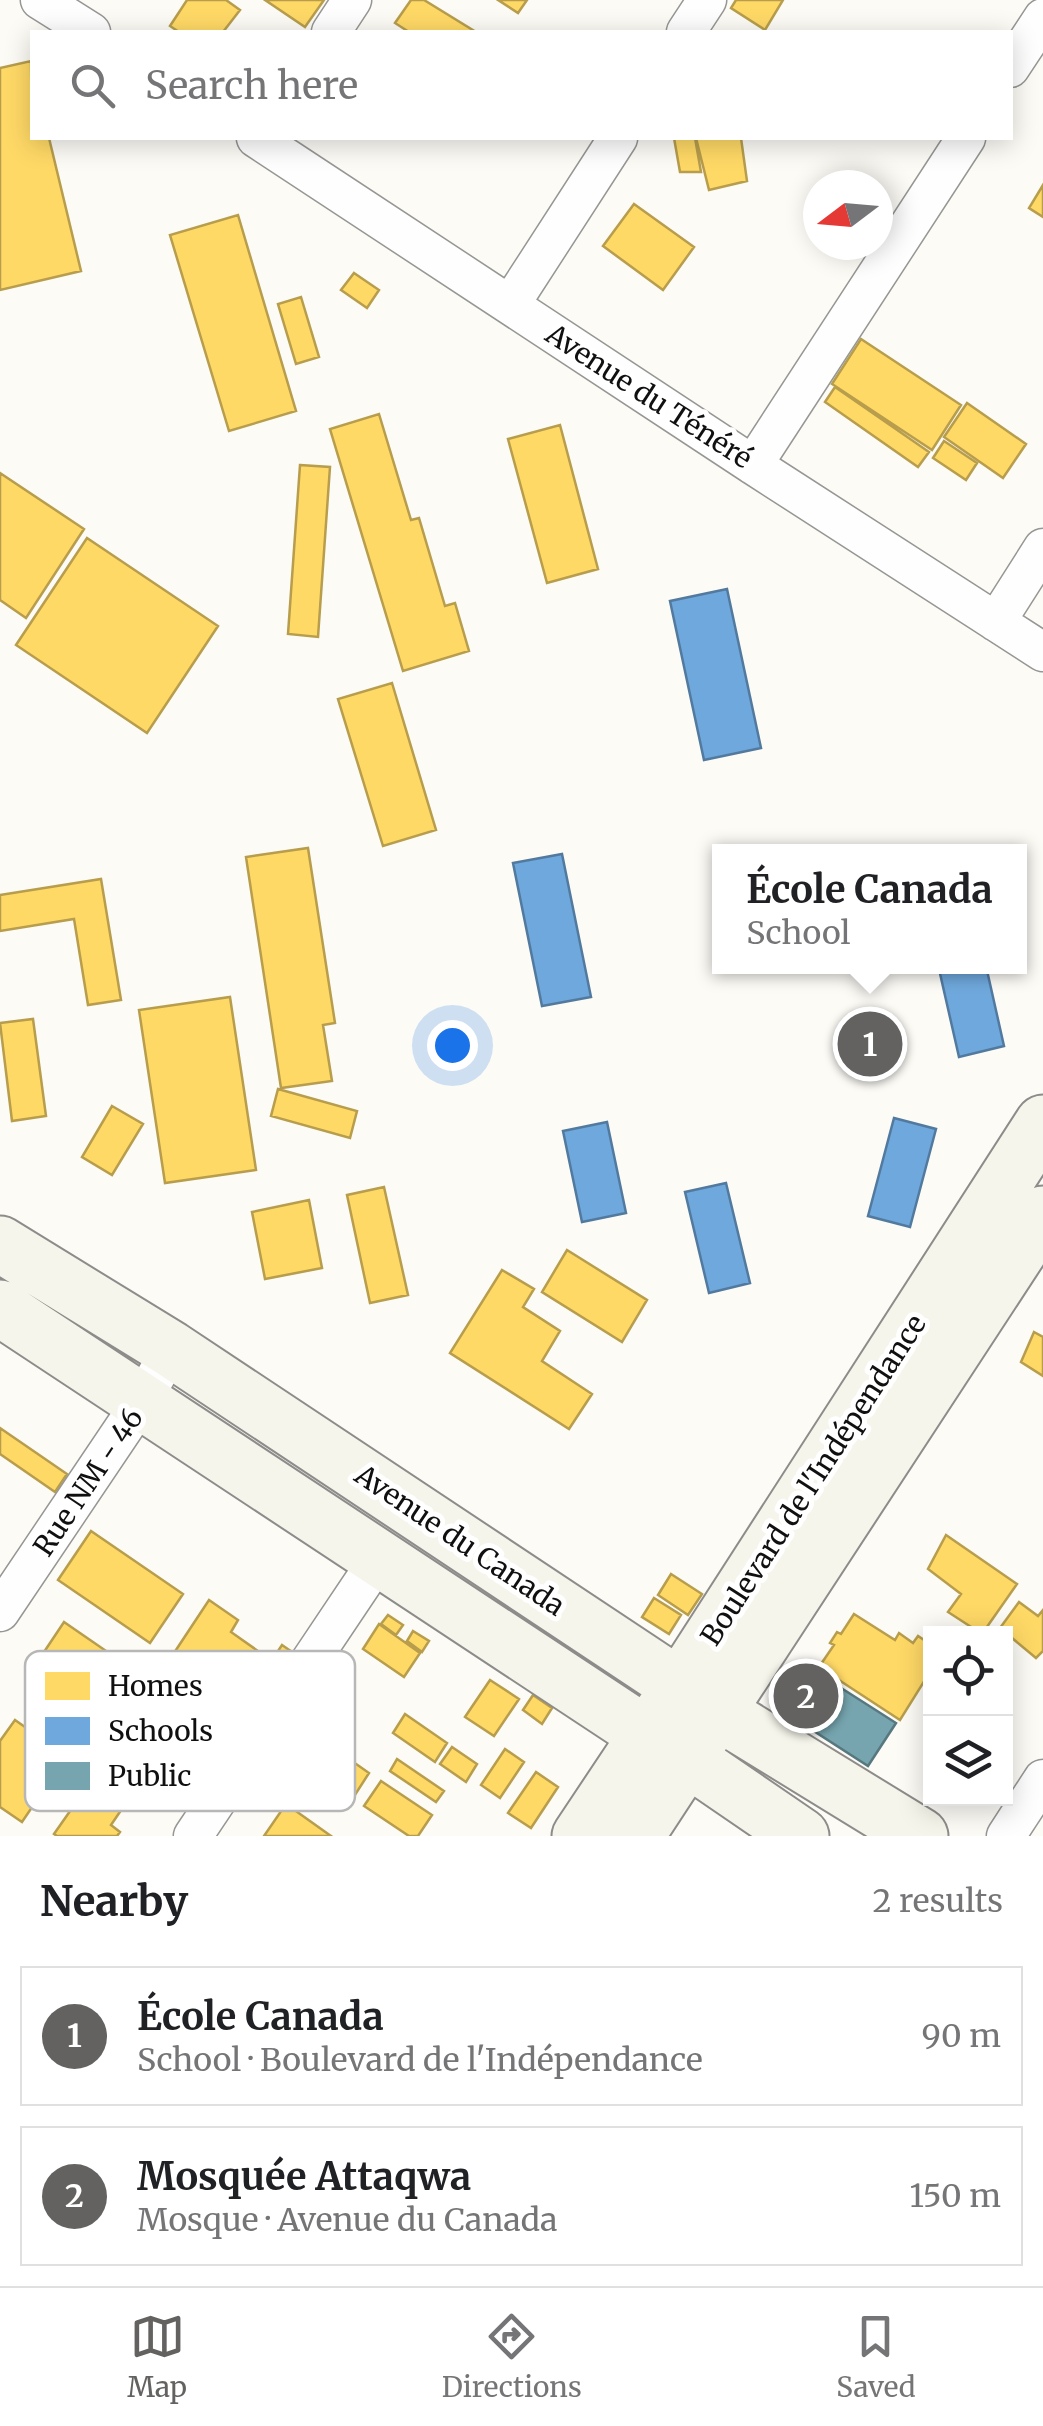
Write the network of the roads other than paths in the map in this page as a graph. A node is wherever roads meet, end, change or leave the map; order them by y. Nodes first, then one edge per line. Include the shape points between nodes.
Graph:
1 (40, 0) edge
2 (352, 0) edge
3 (706, 0) edge
4 (1043, 18) edge
5 (89, 30) edge
6 (331, 30) edge
7 (687, 30) edge
8 (1013, 63) edge
9 (262, 140) edge
10 (617, 140) edge
11 (965, 140) edge
12 (510, 305) junction
13 (754, 465) junction
14 (1043, 548) edge
15 (996, 622) junction
16 (1043, 652) edge
17 (1043, 1123) edge
18 (1043, 1214) edge
19 (0, 1244) edge
20 (0, 1308) edge
21 (171, 1350) junction
22 (142, 1402) junction
23 (380, 1557) junction
24 (0, 1612) edge
25 (317, 1651) edge
26 (699, 1699) junction
27 (667, 1747) junction
28 (1043, 1778) edge
29 (210, 1811) edge
30 (193, 1836) edge
31 (580, 1836) edge
32 (636, 1836) edge
33 (801, 1836) edge
34 (920, 1836) edge
35 (1006, 1836) edge

1 - 5 street
2 - 6 street
3 - 7 street
4 - 8 street
9 - 12 street, Avenue du Ténéré
10 - 12 street
11 - 13 street
12 - 13 street, Avenue du Ténéré
13 - 15 street, Avenue du Ténéré
14 - 15 street
15 - 16 street, Avenue du Ténéré
17 - 26 street, Boulevard de l'Indépendance
18 - 26 street, Boulevard de l'Indépendance
19 - 21 street, Avenue du Canada
20 - 22 street, Avenue du Canada
21 - 22 street, Rue NM - 46
21 - 26 street, Avenue du Canada
22 - 23 street, Avenue du Canada
22 - 24 street, Rue NM - 46
23 - 25 street
23 - 27 street, Avenue du Canada
26 - 27 street, Boulevard de l'Indépendance
26 - 34 street, Avenue du Canada
27 - 31 street, Boulevard de l'Indépendance
27 - 32 street, Boulevard de l'Indépendance
27 - 33 street, Avenue du Canada
28 - 35 street
29 - 30 street

